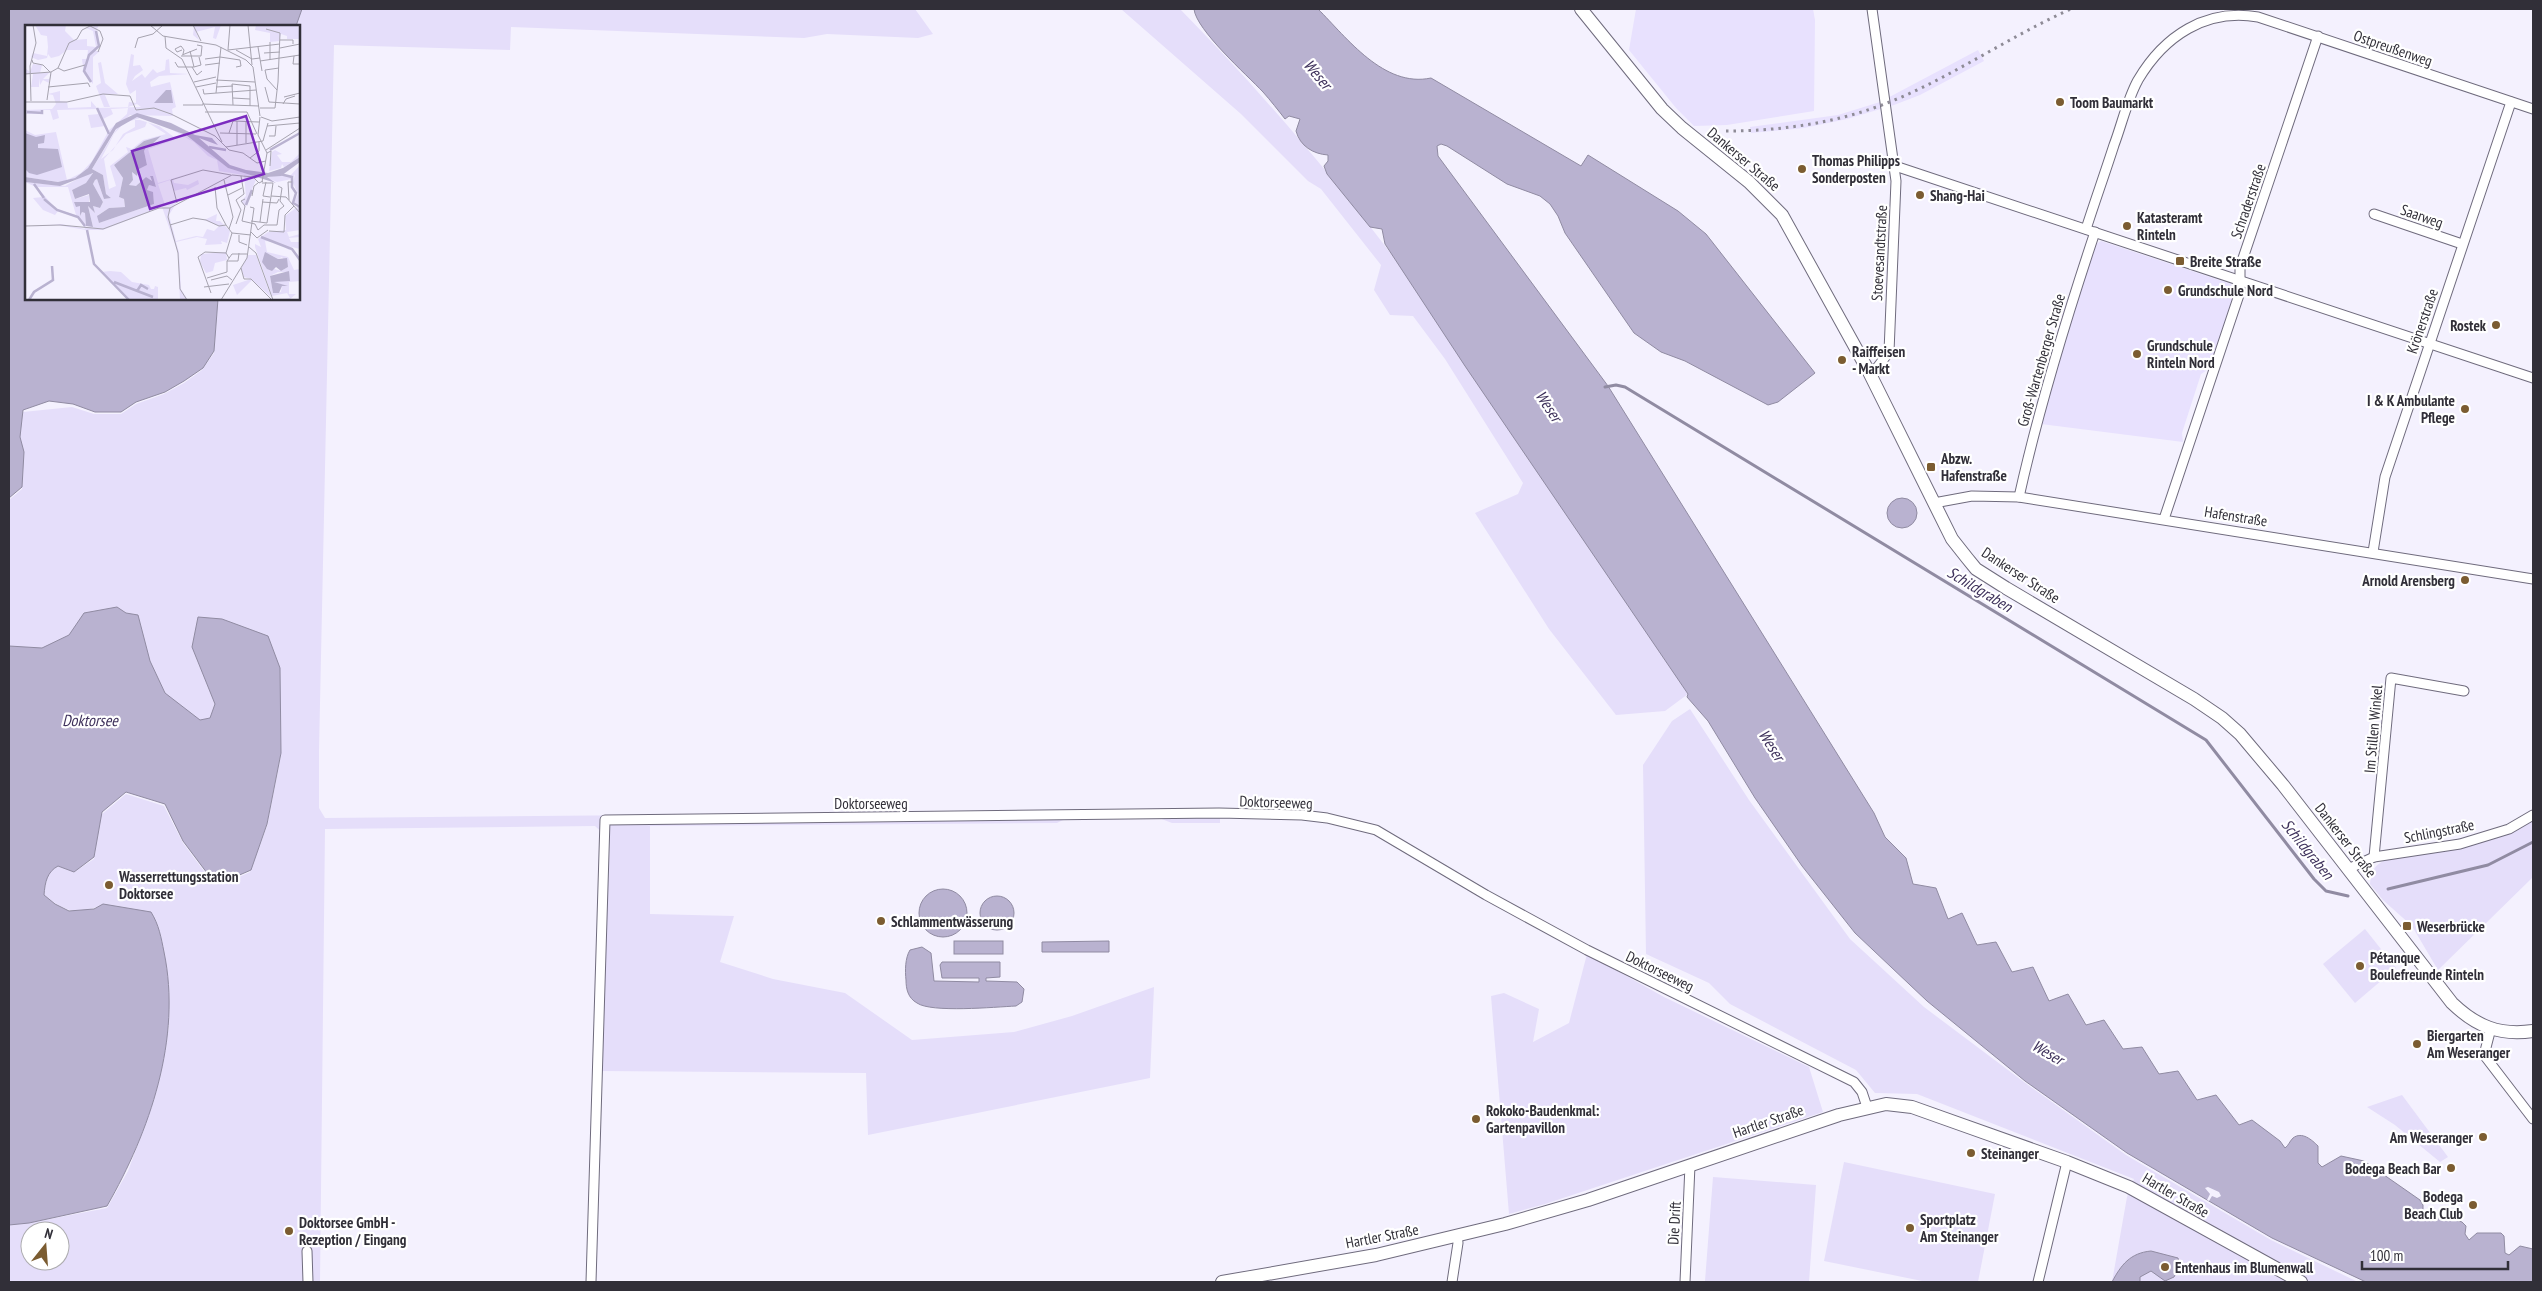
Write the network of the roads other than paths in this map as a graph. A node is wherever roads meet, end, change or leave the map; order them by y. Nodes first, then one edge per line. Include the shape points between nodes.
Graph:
1 (1581, 9) edge
2 (1872, 9) edge
3 (2244, 14) joint
4 (2318, 36) junction
5 (2511, 102) junction
6 (2533, 110) edge
7 (1895, 166) junction
8 (2374, 214) dead end
9 (2090, 230) junction
10 (2462, 244) junction
11 (2241, 280) junction
12 (2429, 343) junction
13 (1869, 372) junction
14 (2533, 378) edge
15 (2019, 497) junction
16 (1934, 503) junction
17 (2164, 519) junction
18 (2373, 552) junction
19 (2533, 578) edge
20 (2464, 691) dead end
21 (2533, 816) edge
22 (2374, 857) junction
23 (2348, 869) junction
24 (2491, 1028) junction
25 (2533, 1031) edge
26 (1867, 1107) junction
27 (2533, 1119) edge
28 (2067, 1162) junction
29 (1690, 1165) junction
30 (1457, 1236) junction
31 (307, 1251) dead end
32 (308, 1282) edge
33 (591, 1282) edge
34 (1222, 1282) edge
35 (1452, 1282) edge
36 (1685, 1282) edge
37 (2038, 1282) edge
38 (2301, 1282) edge

1 - 13 main road, Dankerser Straße via 1662,109 1756,188 1782,215
2 - 7 street, Stoevesandtstraße
3 - 4 street, Ostpreußenweg
3 - 9 street, Groß-Wartenberger Straße via 2198,23 2168,41 2155,57 2138,81 2129,104
4 - 5 street, Ostpreußenweg
4 - 11 street, Schraderstraße via 2240,267
5 - 6 street, Ostpreußenweg
5 - 10 street, Krönerstraße
7 - 9 street
7 - 13 street, Stoevesandtstraße via 1888,352 1876,369
8 - 10 street, Saarweg
9 - 11 street
9 - 15 street, Groß-Wartenberger Straße via 2048,378
10 - 12 street, Krönerstraße
11 - 12 street
11 - 17 street, Schraderstraße via 2240,292
12 - 14 street
12 - 18 street, Krönerstraße via 2385,477
13 - 16 main road, Dankerser Straße
15 - 16 street, Hafenstraße via 1972,496
15 - 17 street, Hafenstraße
16 - 23 main road, Dankerser Straße via 1952,539 1976,569 2222,718 2283,786
17 - 18 street, Hafenstraße
18 - 19 street, Hafenstraße
20 - 22 street, Im Stillen Winkel via 2391,678
21 - 22 street, Schlingstraße via 2509,829 2460,844
22 - 23 street, Schlingstraße
23 - 24 main road, Dankerser Straße via 2452,1004 2469,1019
24 - 25 main road, Dankerser Straße via 2509,1032
24 - 27 street via 2484,1056
26 - 28 main road, Hartler Straße via 1886,1104 1912,1107
26 - 29 main road, Hartler Straße
26 - 33 street, Doktorseeweg via 1854,1082 1587,950 1376,830 1327,818 1275,813 1219,813 605,820
28 - 37 street
28 - 38 main road, Hartler Straße via 2129,1187
29 - 30 main road, Hartler Straße via 1588,1200
29 - 36 street, Die Drift
30 - 34 main road, Hartler Straße via 1384,1253
30 - 35 street
31 - 32 street

